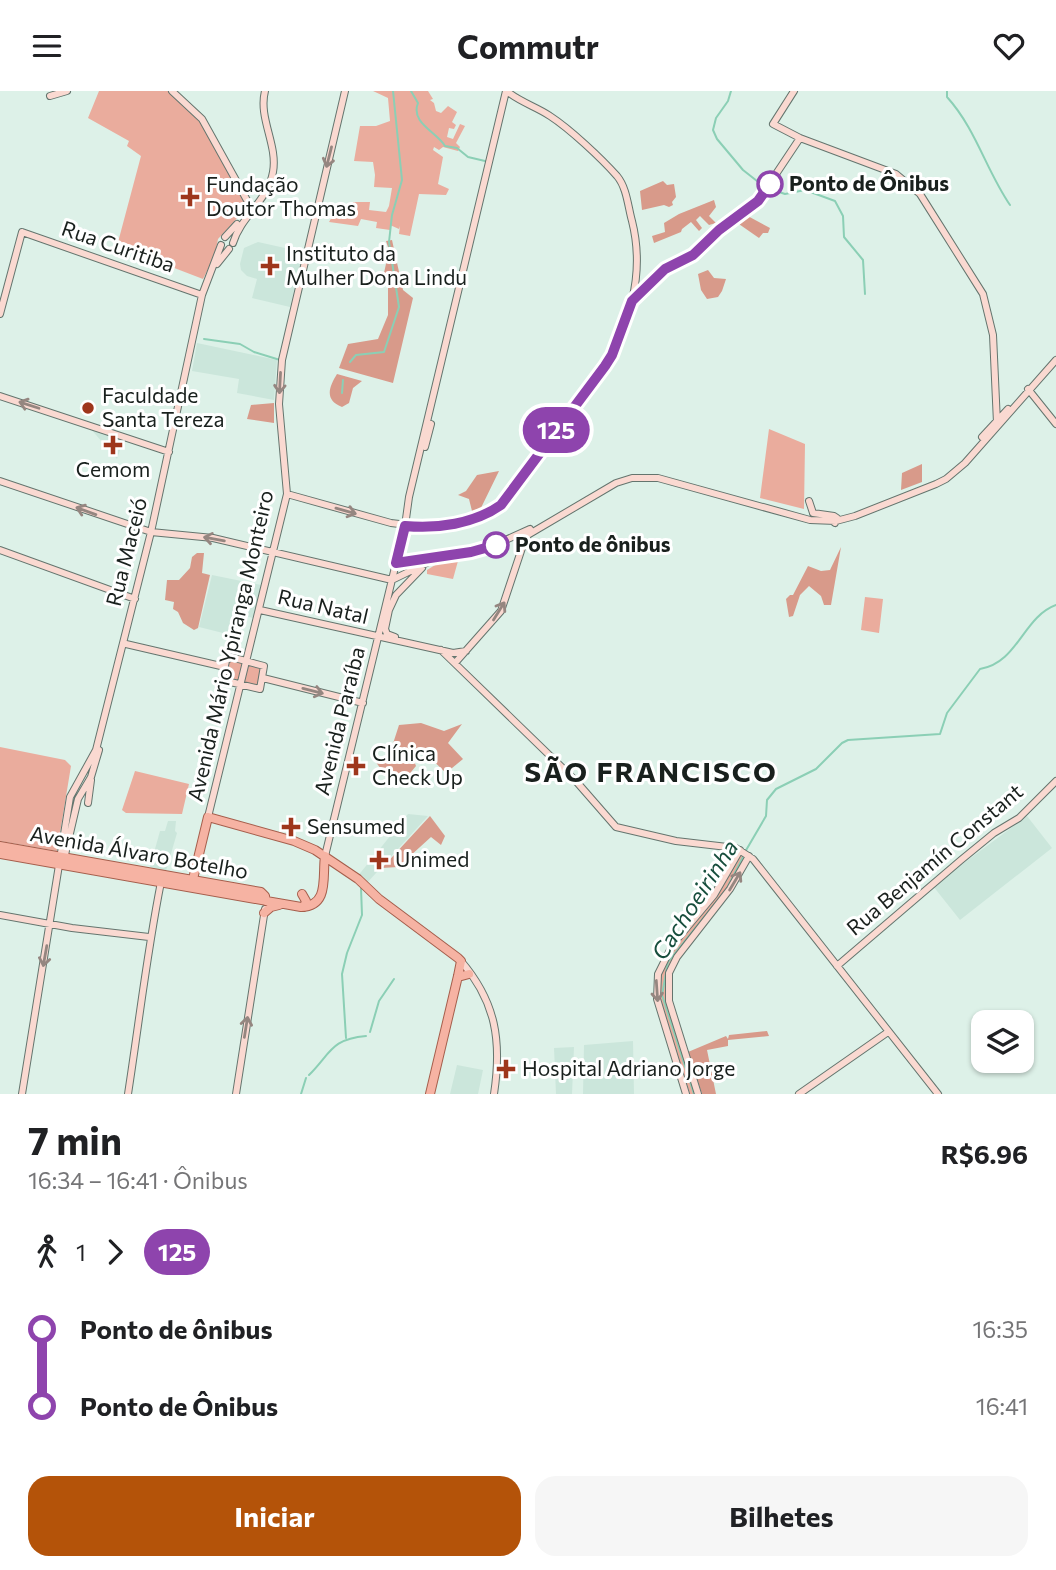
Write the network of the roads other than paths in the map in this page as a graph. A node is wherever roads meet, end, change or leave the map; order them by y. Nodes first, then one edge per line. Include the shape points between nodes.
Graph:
1 (67, 91) edge
2 (172, 91) edge
3 (263, 91) edge
4 (345, 91) edge
5 (794, 91) edge
6 (507, 93) edge
7 (50, 96) dead end
8 (800, 138) junction
9 (250, 207) junction
10 (228, 245) junction
11 (210, 276) junction
12 (202, 295) junction
13 (632, 301) junction
14 (0, 314) edge
15 (1056, 358) edge
16 (1028, 388) junction
17 (0, 395) edge
18 (995, 395) junction
19 (1009, 407) junction
20 (995, 412) junction
21 (997, 423) junction
22 (1056, 424) edge
23 (169, 452) junction
24 (0, 481) edge
25 (287, 494) junction
26 (409, 497) junction
27 (809, 512) junction
28 (407, 513) junction
29 (391, 523) junction
30 (152, 524) junction
31 (405, 526) junction
32 (137, 529) junction
33 (152, 533) junction
34 (490, 547) junction
35 (520, 548) junction
36 (0, 550) edge
37 (274, 552) junction
38 (439, 557) junction
39 (396, 563) junction
40 (423, 566) junction
41 (392, 580) junction
42 (135, 599) junction
43 (260, 610) junction
44 (379, 638) junction
45 (406, 642) junction
46 (126, 644) junction
47 (470, 649) junction
48 (441, 650) junction
49 (247, 661) junction
50 (455, 663) junction
51 (225, 667) junction
52 (262, 678) junction
53 (240, 685) junction
54 (363, 703) junction
55 (92, 778) junction
56 (1056, 781) edge
57 (74, 787) junction
58 (82, 791) junction
59 (88, 803) dead end
60 (208, 817) junction
61 (0, 846) edge
62 (744, 853) junction
63 (0, 854) edge
64 (325, 856) junction
65 (62, 861) junction
66 (193, 879) junction
67 (161, 882) junction
68 (302, 894) dead end
69 (266, 901) junction
70 (281, 904) junction
71 (304, 907) junction
72 (264, 913) junction
73 (0, 917) edge
74 (50, 926) junction
75 (149, 939) junction
76 (458, 959) junction
77 (837, 966) junction
78 (468, 974) junction
79 (457, 976) junction
80 (888, 1033) junction
81 (22, 1094) edge
82 (128, 1094) edge
83 (236, 1094) edge
84 (428, 1094) edge
85 (492, 1094) edge
86 (686, 1094) edge
87 (698, 1094) edge
88 (799, 1094) edge
89 (937, 1094) edge

1 - 7 street
2 - 9 street via 202,119
3 - 9 street, Rua Maceió via 274,167 266,193
4 -> 25 street, Avenida Mário Ypiranga Monteiro via 282,360 279,404
5 - 8 street via 773,124
6 - 13 street via 561,124 619,179 638,251
6 - 26 street
6 - 28 street
8 - 13 street via 758,201 697,251 665,269
8 - 18 street via 896,174 920,194 988,307
9 - 10 street, Rua Maceió
9 - 10 street, Rua Maceió via 225,237 230,238
10 - 11 street, Rua Maceió
11 - 12 street, Rua Maceió
11 - 33 street, Rua Maceió
12 - 14 street, Rua Curitiba via 22,232
12 - 23 street, Rua Maceió
13 - 31 street via 605,366 501,505 439,527
15 - 16 street
16 - 19 street
16 - 22 street
23 -> 17 street
18 - 19 street
18 - 20 street
19 - 20 street
19 - 21 street
20 - 21 street
21 - 27 street via 941,478 836,520
23 - 30 street, Rua Maceió
32 -> 24 street
25 -> 29 street
25 - 37 street, Avenida Mário Ypiranga Monteiro
26 - 28 street
26 - 29 street via 402,517
27 - 34 street via 660,474 640,473 608,483
27 - 35 street via 640,477 616,482 529,534
28 - 31 street, Avenida Paraíba
29 - 31 street
30 - 32 street
30 - 33 street, Rua Maceió
31 - 39 street, Avenida Paraíba
32 - 33 street
37 -> 33 street via 213,538
33 - 42 street, Rua Maceió
34 - 35 street via 517,541
34 - 38 street
47 -> 35 street via 501,611
36 - 42 street
37 - 41 street
37 - 43 street, Avenida Mário Ypiranga Monteiro
38 - 39 street
38 - 40 street
39 - 41 street, Avenida Paraíba
40 - 41 street
40 - 45 street via 396,595 387,619 387,634
41 - 44 street, Avenida Paraíba
42 - 46 street, Rua Maceió
42 - 57 street, Rua Maceió via 96,750
43 - 44 street, Rua Natal
43 - 49 street, Avenida Mário Ypiranga Monteiro
44 - 45 street, Rua Natal
44 - 54 street, Avenida Paraíba
45 - 48 street, Rua Natal
46 - 51 street
46 - 55 street, Rua Maceió
47 - 48 street, Rua Natal via 457,654
47 - 50 street
48 - 50 street
49 - 51 street via 229,657
49 - 52 street via 264,666
49 - 53 street, Avenida Mário Ypiranga Monteiro
50 - 62 street via 598,803 612,824 626,831 726,846
51 - 53 street via 222,681
52 - 53 street via 259,689
52 -> 54 street
53 - 60 street, Avenida Mário Ypiranga Monteiro
54 - 64 street, Avenida Paraíba
55 - 58 street, Rua Maceió
55 - 59 street
56 - 77 street, Rua Benjamín Constant via 1019,818 994,833
57 - 58 street via 76,793
57 - 65 street, Rua Maceió
58 - 65 street, Rua Maceió
60 - 64 main road via 294,841
60 - 66 main road, Avenida Mário Ypiranga Monteiro
61 - 65 main road, Avenida Álvaro Botelho
62 - 77 street via 760,866
62 -> 86 street via 673,944 658,974 657,999
87 -> 62 street via 668,1001 668,978 677,957 730,889
63 - 65 main road
64 - 71 main road, Avenida Paraíba via 324,889 317,901
64 - 76 main road
65 - 66 main road, Avenida Álvaro Botelho
65 - 67 main road
65 - 74 street
66 - 69 main road, Avenida Álvaro Botelho via 261,893
67 - 69 main road
67 - 75 street
68 - 71 main road
69 - 70 main road
69 - 72 street
70 - 71 main road
70 - 72 main road
83 -> 72 street
73 - 74 street
74 - 75 street
74 -> 81 street
75 - 82 street
76 - 78 street
76 - 79 main road
76 - 85 street via 481,988 493,1016 497,1051
77 - 80 street
78 - 79 main road
78 - 85 street via 489,1016
79 - 84 main road
80 - 88 street
80 - 89 street

